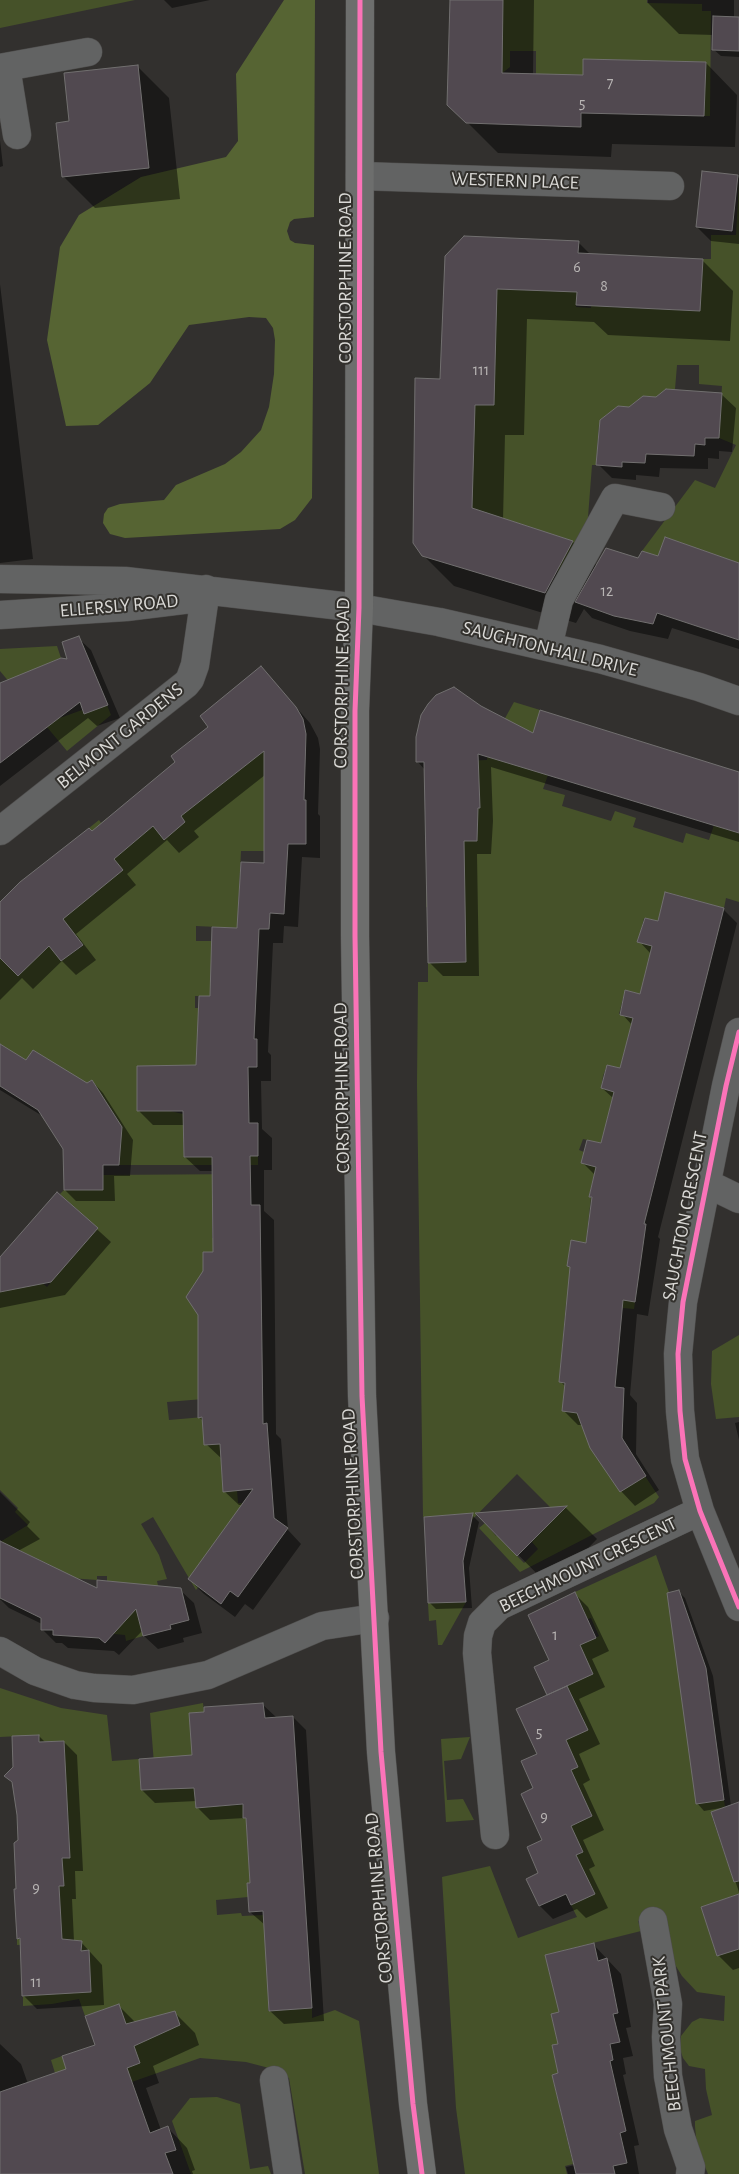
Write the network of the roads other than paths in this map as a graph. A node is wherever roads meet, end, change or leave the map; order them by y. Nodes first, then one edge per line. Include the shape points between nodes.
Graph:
1 (360, 0) edge
2 (88, 52) dead end
3 (3, 67) edge
4 (17, 135) dead end
5 (360, 176) junction
6 (670, 186) dead end
7 (661, 507) dead end
8 (0, 579) edge
9 (205, 593) junction
10 (359, 608) junction
11 (0, 615) edge
12 (548, 647) junction
13 (739, 700) edge
14 (0, 831) edge
15 (739, 1032) edge
16 (706, 1184) junction
17 (739, 1199) edge
18 (700, 1511) junction
19 (739, 1608) edge
20 (374, 1618) junction
21 (0, 1651) edge
22 (495, 1835) dead end
23 (653, 1921) dead end
24 (274, 2080) dead end
25 (288, 2174) edge
26 (422, 2174) edge
27 (690, 2174) edge

1 - 5 main road, CORSTORPHINE ROAD
2 - 3 street
3 - 4 street
5 - 6 street, WESTERN PLACE
5 - 10 main road, CORSTORPHINE ROAD
7 - 12 street via 615,498 559,600
8 - 9 street, ELLERSLY ROAD via 125,580
9 - 10 street, ELLERSLY ROAD via 238,593
9 - 11 street, ELLERSLY ROAD via 126,607
9 - 14 street, BELMONT GARDENS via 195,665 186,684
10 - 12 street, SAUGHTONHALL DRIVE
10 - 20 main road, CORSTORPHINE ROAD via 355,789 359,1242 362,1396
12 - 13 street, SAUGHTONHALL DRIVE
15 - 16 street, SAUGHTON CRESCENT
16 - 17 street
16 - 18 street, SAUGHTON CRESCENT via 683,1302 678,1354 685,1459
18 - 19 street, SAUGHTON CRESCENT
18 - 22 street, BEECHMOUNT CRESCENT via 499,1606 482,1623 477,1653
20 - 21 street via 322,1626 208,1675 133,1690 75,1685 35,1671
20 - 26 main road, CORSTORPHINE ROAD via 381,1752
23 - 27 street, BEECHMOUNT PARK via 668,2004 668,2076 678,2129 692,2167
24 - 25 street

